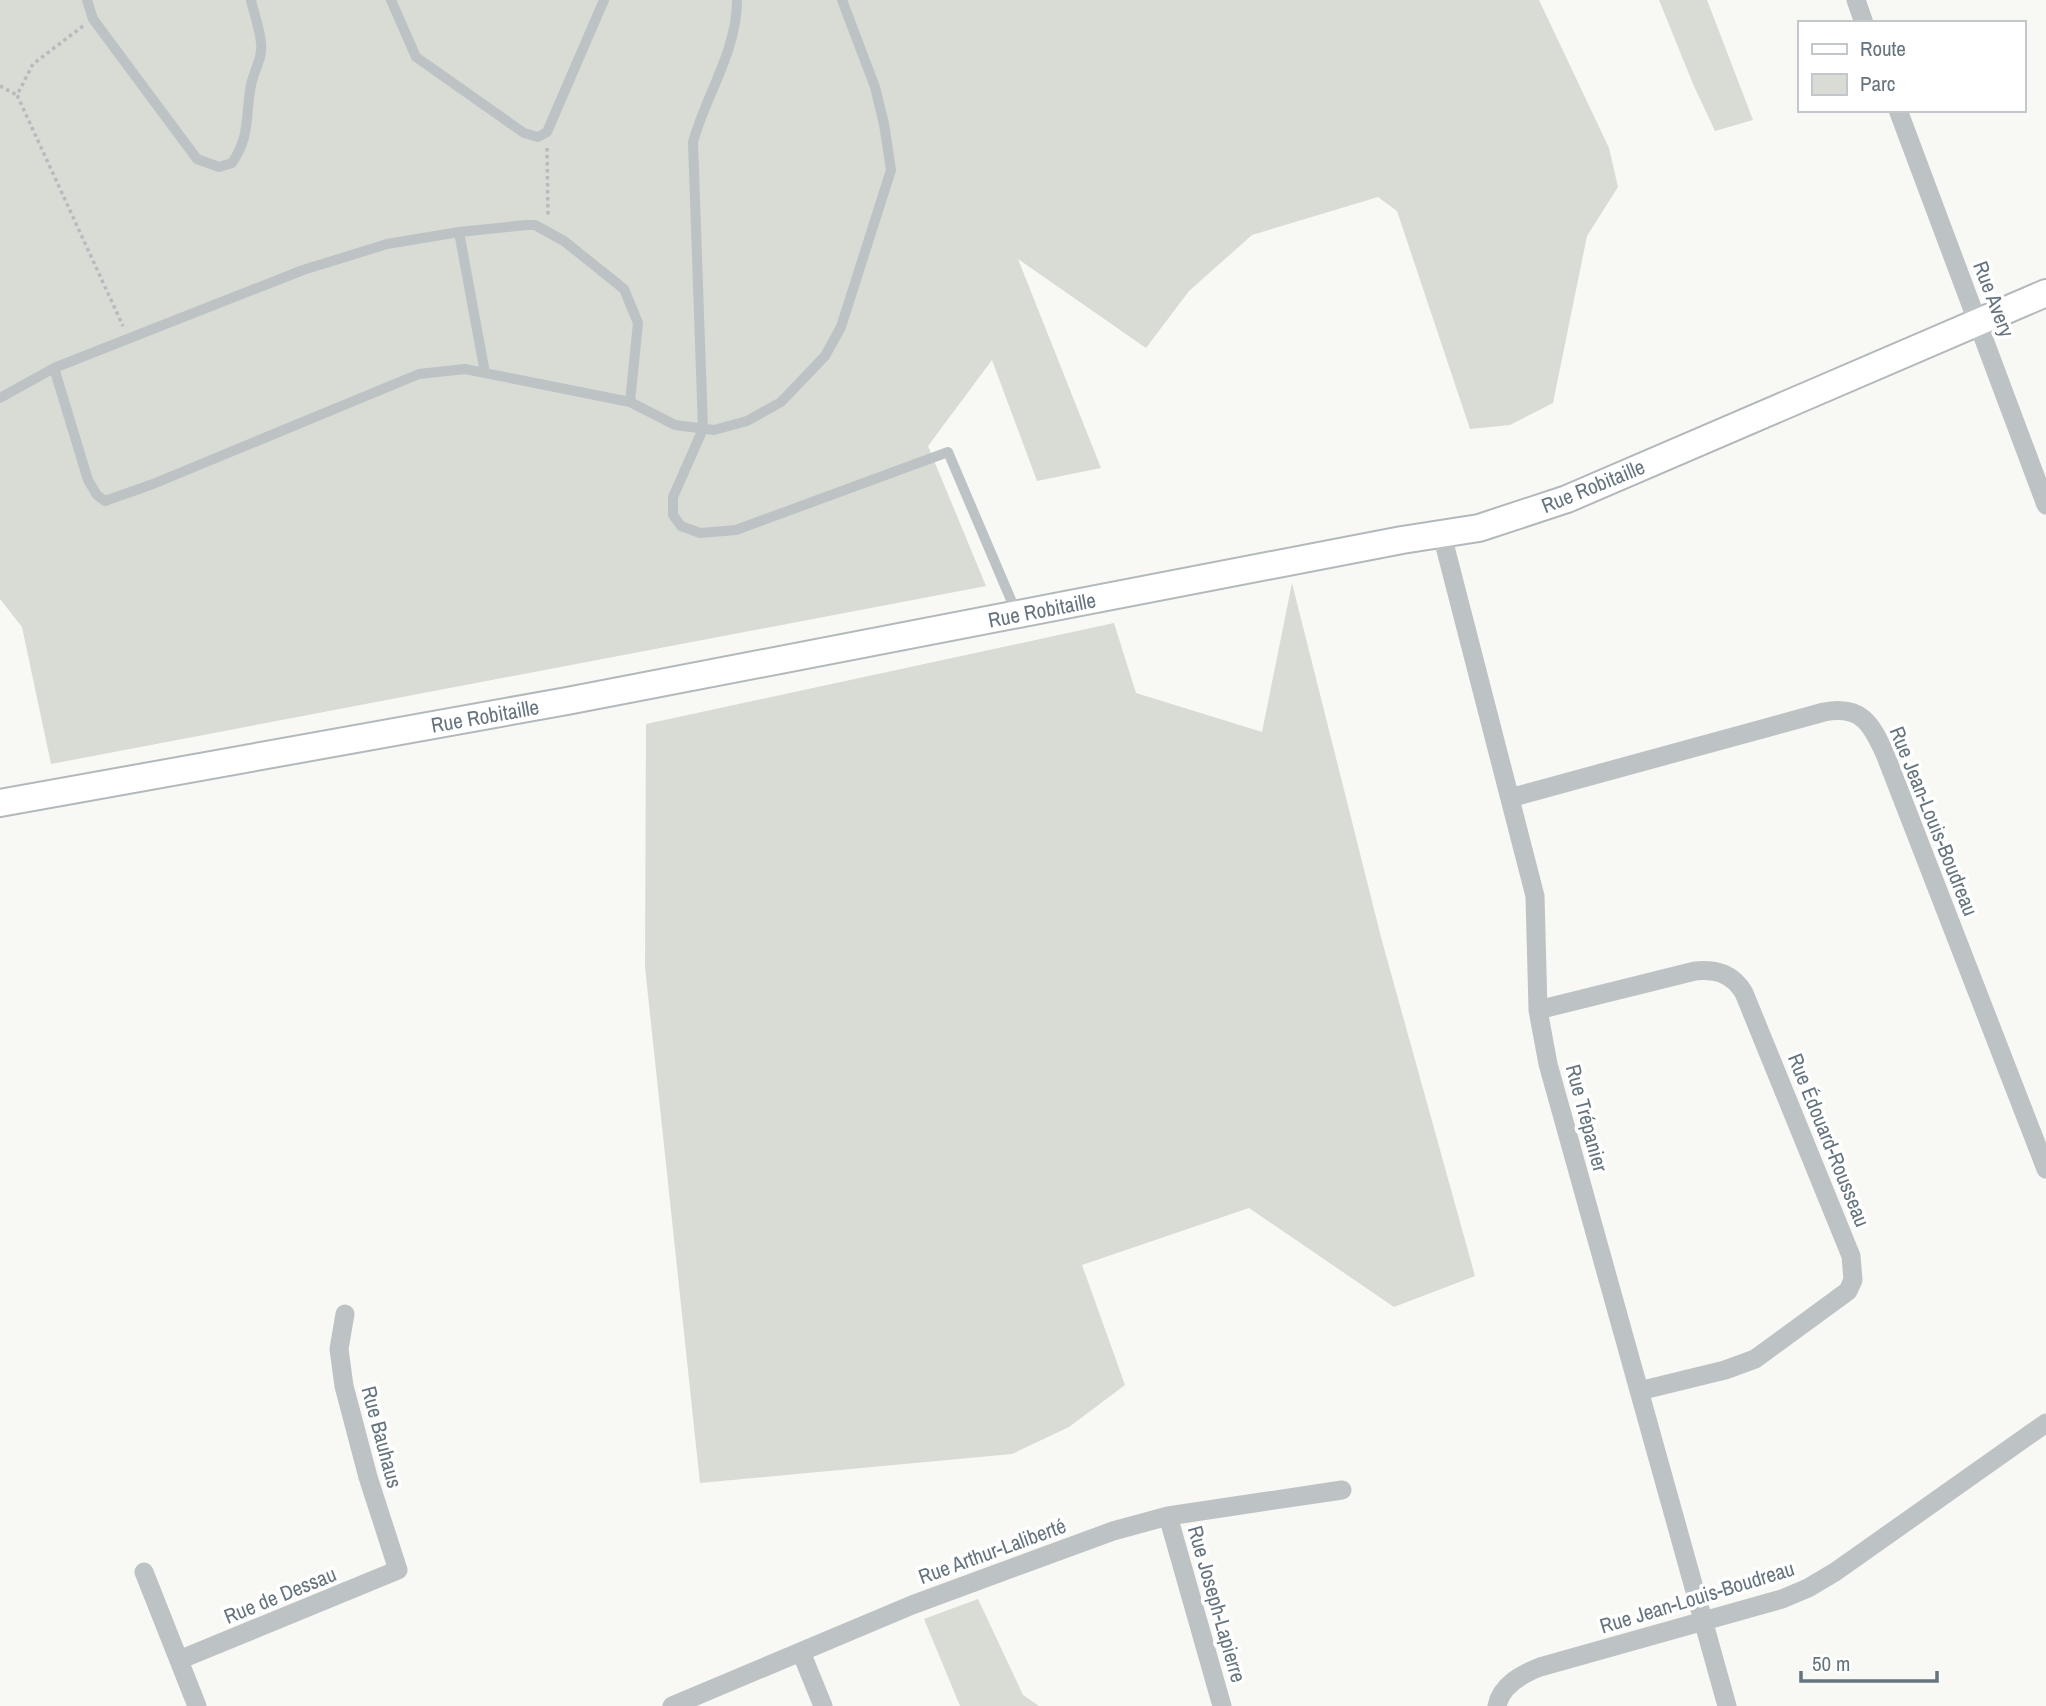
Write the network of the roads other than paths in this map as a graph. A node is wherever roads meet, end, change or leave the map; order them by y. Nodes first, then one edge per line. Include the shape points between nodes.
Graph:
1 (87, 0) edge
2 (251, 0) edge
3 (391, 0) edge
4 (604, 0) edge
5 (737, 0) edge
6 (842, 0) edge
7 (1856, 0) edge
8 (1863, 21) edge
9 (1899, 112) edge
10 (459, 232) junction
11 (2046, 293) edge
12 (1978, 321) junction
13 (54, 368) junction
14 (485, 373) junction
15 (0, 398) edge
16 (631, 402) junction
17 (703, 429) junction
18 (2046, 505) edge
19 (1442, 535) junction
20 (1017, 614) junction
21 (1510, 798) junction
22 (0, 803) edge
23 (1538, 1010) junction
24 (2046, 1169) edge
25 (345, 1314) dead end
26 (1639, 1391) junction
27 (2046, 1423) edge
28 (1342, 1490) dead end
29 (1168, 1516) junction
30 (398, 1570) joint
31 (144, 1572) dead end
32 (1703, 1621) junction
33 (801, 1652) junction
34 (179, 1660) junction
35 (197, 1706) edge
36 (672, 1706) edge
37 (823, 1706) edge
38 (1222, 1706) edge
39 (1497, 1706) edge
40 (1727, 1706) edge

1 - 2 lane via 93,19 197,159 219,167 232,163 243,147 251,84 261,56
3 - 4 lane via 416,57 524,133 538,137 547,132
5 - 17 lane via 722,69 693,142
6 - 17 lane via 875,87 891,170 842,327 825,356 781,402 747,421
7 - 8 street
9 - 12 street, Rue Avery
10 - 13 lane via 387,244 315,267
10 - 14 lane
10 - 16 lane via 535,225 564,241 624,289 638,323
11 - 12 street, Rue Robitaille
12 - 18 street, Rue Avery
12 - 19 street, Rue Robitaille via 1567,499 1479,528
13 - 14 lane via 88,480 105,501 419,374 465,369
13 - 15 lane
14 - 16 lane
16 - 17 lane via 675,425
17 - 20 lane via 673,497 673,515 681,526 700,533 736,530 948,452
19 - 20 street, Rue Robitaille
19 - 21 street, Rue Trépanier
20 - 22 street, Rue Robitaille
21 - 23 street, Rue Trépanier via 1535,896
21 - 24 street, Rue Jean-Louis-Boudreau via 1824,712 1843,708 1857,714 1869,724 1885,754
23 - 26 street, Rue Trépanier via 1548,1064
23 - 26 street, Rue Édouard-Rousseau via 1696,971 1710,970 1733,978 1744,993 1851,1256 1853,1280 1848,1291 1755,1359
25 - 30 street, Rue Bauhaus via 339,1349 344,1386
26 - 32 street, Rue Trépanier
27 - 32 street, Rue Jean-Louis-Boudreau via 1820,1581 1782,1599
28 - 29 street, Rue Arthur-Laliberté
29 - 33 street, Rue Arthur-Laliberté via 1011,1567
29 - 38 street, Rue Joseph-Lapierre
30 - 34 street, Rue de Dessau
31 - 34 street
32 - 39 street, Rue Jean-Louis-Boudreau via 1522,1674 1508,1685
32 - 40 street, Rue Trépanier
33 - 36 street, Rue Arthur-Laliberté
33 - 37 street
34 - 35 street

